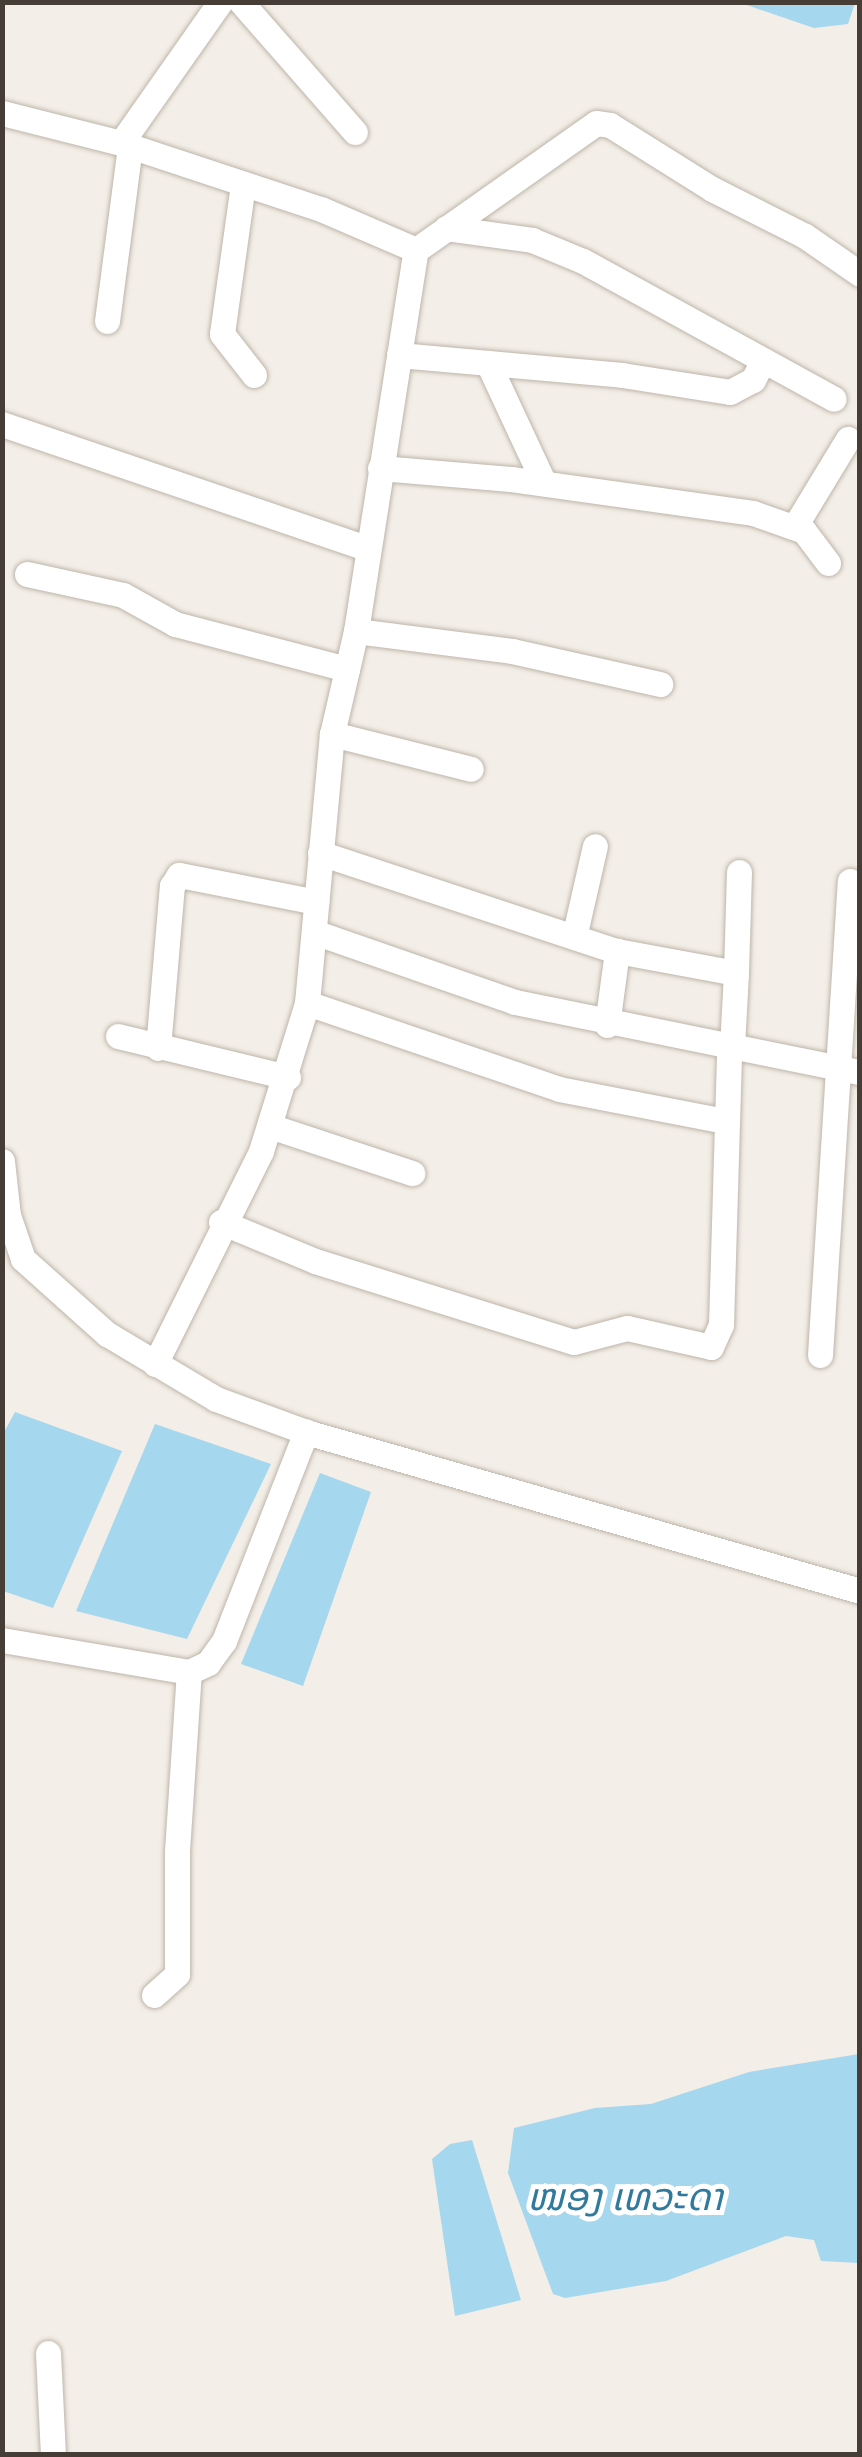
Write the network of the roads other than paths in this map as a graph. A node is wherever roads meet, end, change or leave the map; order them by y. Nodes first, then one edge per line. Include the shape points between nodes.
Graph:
1 (220, 2) edge
2 (241, 2) edge
3 (2, 112) edge
4 (355, 132) dead end
5 (125, 145) junction
6 (244, 184) junction
7 (446, 228) junction
8 (416, 250) junction
9 (860, 274) edge
10 (108, 321) dead end
11 (398, 355) junction
12 (763, 360) junction
13 (488, 363) junction
14 (254, 375) dead end
15 (834, 399) dead end
16 (2, 424) edge
17 (848, 438) dead end
18 (380, 468) junction
19 (544, 483) junction
20 (796, 526) junction
21 (366, 548) junction
22 (828, 563) dead end
23 (27, 574) dead end
24 (356, 631) junction
25 (348, 669) junction
26 (660, 684) dead end
27 (332, 734) junction
28 (471, 769) dead end
29 (595, 846) dead end
30 (320, 853) junction
31 (739, 872) dead end
32 (850, 881) dead end
33 (316, 902) junction
34 (314, 932) junction
35 (575, 933) junction
36 (618, 951) junction
37 (736, 974) junction
38 (307, 1003) junction
39 (607, 1024) junction
40 (118, 1036) dead end
41 (158, 1048) junction
42 (730, 1048) junction
43 (849, 1070) edge
44 (288, 1078) junction
45 (725, 1121) junction
46 (270, 1126) junction
47 (2, 1161) edge
48 (412, 1174) dead end
49 (221, 1222) junction
50 (820, 1355) dead end
51 (155, 1364) junction
52 (306, 1432) junction
53 (860, 1591) edge
54 (2, 1640) edge
55 (190, 1672) junction
56 (154, 1996) dead end
57 (48, 2353) dead end
58 (53, 2454) edge

1 - 5 street
2 - 4 street
3 - 5 street
5 - 6 street
5 - 10 street
6 - 8 street
6 - 14 street via 222,334
7 - 8 street
7 - 9 street via 596,122 805,236
7 - 12 street via 532,240 583,261
8 - 11 street
11 - 13 street
11 - 18 street
12 - 13 street via 752,380 730,392
12 - 15 street
13 - 19 street
16 - 21 street
17 - 20 street
18 - 19 street
18 - 21 street
19 - 20 street via 752,513
20 - 22 street
21 - 24 street
23 - 25 street via 123,596 175,624
24 - 25 street
24 - 26 street via 512,651
25 - 27 street
27 - 28 street
27 - 30 street
29 - 35 street
30 - 33 street
30 - 35 street
31 - 37 street
32 - 43 street
33 - 34 street
33 - 41 street via 179,874 172,886
34 - 38 street
34 - 39 street via 515,1002
35 - 36 street
36 - 37 street
36 - 39 street
37 - 42 street
38 - 44 street
38 - 45 street via 559,1089
39 - 42 street
40 - 41 street
41 - 44 street
42 - 43 street
42 - 45 street
43 - 50 street
44 - 46 street
45 - 49 street via 721,1325 711,1347 627,1328 574,1342 315,1262
46 - 48 street
46 - 49 street
47 - 51 street via 8,1215 23,1258 108,1334
49 - 51 street
51 - 52 street via 216,1399
52 - 53 street
52 - 55 street via 224,1641 208,1663
54 - 55 street
55 - 56 street via 179,1801 177,1974
57 - 58 street

